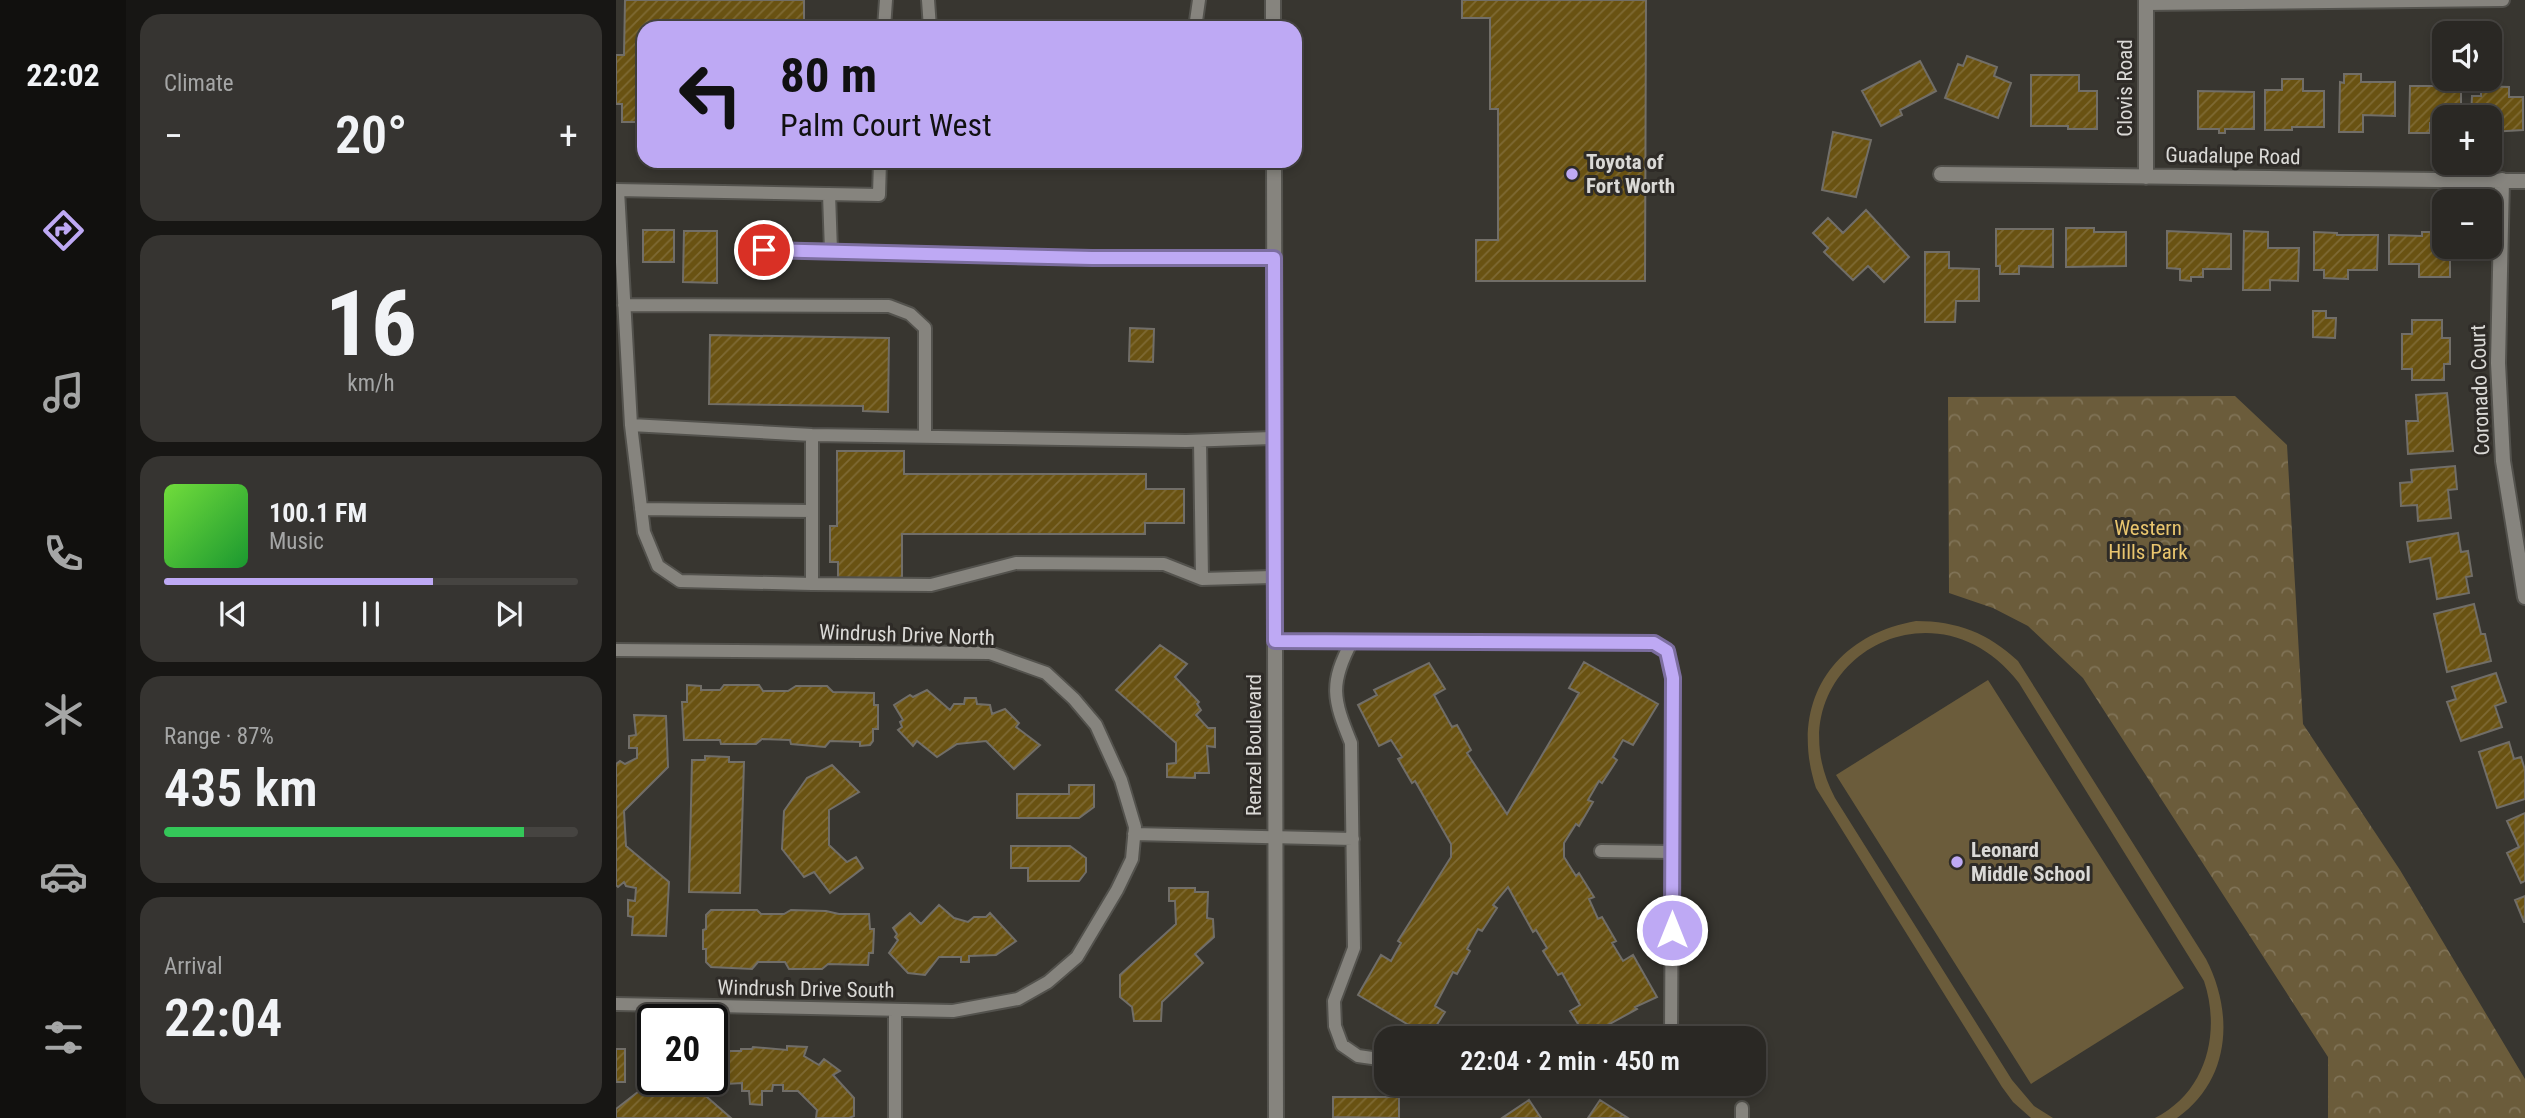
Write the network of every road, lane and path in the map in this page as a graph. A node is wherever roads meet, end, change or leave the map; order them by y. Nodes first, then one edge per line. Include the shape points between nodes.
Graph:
1 (886, 0) edge
2 (929, 0) edge
3 (1199, 0) edge
4 (1273, 0) edge
5 (2503, 0) edge
6 (2146, 2) edge
7 (2198, 2) edge
8 (884, 21) edge
9 (930, 21) edge
10 (1196, 21) edge
11 (1273, 21) edge
12 (880, 168) edge
13 (1274, 168) edge
14 (1941, 174) dead end
15 (2146, 177) junction
16 (2502, 180) junction
17 (2525, 181) edge
18 (617, 190) edge
19 (829, 194) junction
20 (764, 250) dead end
21 (831, 251) junction
22 (1274, 258) junction
23 (624, 304) junction
24 (622, 366) edge
25 (631, 425) junction
26 (813, 435) junction
27 (925, 436) junction
28 (1275, 438) junction
29 (1200, 441) junction
30 (641, 509) junction
31 (812, 510) junction
32 (1275, 577) junction
33 (1202, 579) junction
34 (811, 584) junction
35 (2525, 597) edge
36 (1275, 641) junction
37 (1352, 641) junction
38 (616, 650) edge
39 (1134, 834) junction
40 (1276, 837) junction
41 (1353, 839) junction
42 (1601, 851) dead end
43 (1672, 852) junction
44 (616, 1004) edge
45 (895, 1010) junction
46 (1669, 1026) edge
47 (1374, 1058) edge
48 (895, 1118) edge
49 (1276, 1118) edge

1 - 8 lane
2 - 9 lane
3 - 10 lane
4 - 11 street
5 - 7 lane
6 - 7 lane
6 - 15 street, Clovis Road
12 - 19 lane via 879,195
13 - 22 street, Renzel Boulevard
14 - 15 street, Guadalupe Road
15 - 16 street, Guadalupe Road
16 - 17 street, Guadalupe Road
16 - 35 street, Coronado Court via 2498,363 2503,461
18 - 19 lane
18 - 23 lane
19 - 21 lane
20 - 21 lane
21 - 22 lane
22 - 28 street, Renzel Boulevard
23 - 24 lane
23 - 27 lane via 889,306 910,314 925,328
24 - 25 lane
25 - 26 lane
25 - 30 lane
26 - 27 lane
26 - 31 lane
27 - 29 lane
28 - 29 lane
28 - 32 street, Renzel Boulevard
29 - 33 lane
30 - 31 lane
30 - 34 lane via 644,533 659,566 680,581
31 - 34 lane
32 - 33 lane
32 - 36 street, Renzel Boulevard
33 - 34 lane via 1164,564 1017,563 931,585
36 - 37 lane
36 - 40 street, Renzel Boulevard
37 - 41 lane via 1339,664 1334,688 1351,743
37 - 43 lane via 1654,643 1667,651 1673,678
38 - 39 lane, Windrush Drive North via 990,653 1030,665 1046,673 1096,725 1121,780
39 - 40 lane
39 - 45 lane, Windrush Drive South via 1132,859 1077,957 1038,988 1018,999 953,1012
40 - 41 lane
40 - 49 street, Renzel Boulevard
41 - 47 lane via 1354,948 1334,1001 1335,1026 1342,1045 1357,1056
42 - 43 lane
43 - 46 lane
44 - 45 lane, Windrush Drive South
45 - 48 lane

